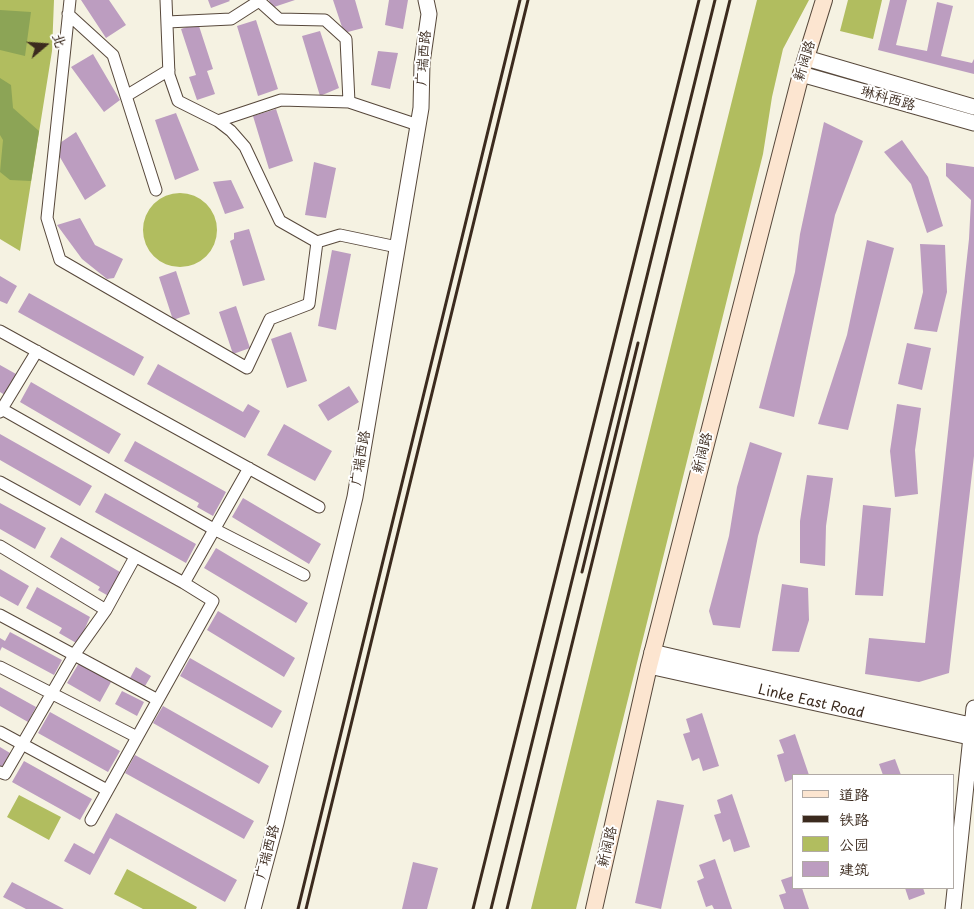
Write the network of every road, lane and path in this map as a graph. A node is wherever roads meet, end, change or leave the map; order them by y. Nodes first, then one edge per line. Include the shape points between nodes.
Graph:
1 (70, 0) edge
2 (166, 0) edge
3 (426, 0) edge
4 (824, 0) edge
5 (68, 14) junction
6 (167, 22) junction
7 (803, 66) junction
8 (169, 70) junction
9 (126, 96) junction
10 (349, 102) junction
11 (974, 108) edge
12 (218, 121) junction
13 (974, 123) edge
14 (418, 125) junction
15 (156, 190) dead end
16 (317, 242) junction
17 (397, 247) junction
18 (0, 331) edge
19 (36, 351) junction
20 (1, 410) edge
21 (249, 468) junction
22 (0, 482) edge
23 (319, 507) dead end
24 (215, 529) junction
25 (0, 546) edge
26 (135, 556) junction
27 (304, 575) dead end
28 (184, 583) junction
29 (106, 610) junction
30 (0, 615) edge
31 (74, 655) junction
32 (650, 659) junction
33 (0, 667) edge
34 (53, 692) junction
35 (158, 700) junction
36 (974, 708) edge
37 (0, 732) edge
38 (973, 732) edge
39 (137, 737) junction
40 (24, 743) junction
41 (974, 763) edge
42 (0, 772) edge
43 (108, 790) junction
44 (91, 820) dead end
45 (253, 909) edge
46 (594, 909) edge
47 (953, 909) edge
48 (958, 909) edge

1 - 5 street
2 - 6 street
3 - 14 street, 广瑞西路 via 429,14
4 - 7 main road, 新阔路
5 - 9 street via 113,55
5 - 16 street via 47,218 60,260 247,368 270,319 308,304
6 - 8 street
6 - 10 street via 231,19 259,1 279,19 325,20 346,39
7 - 11 street, 琳科西路
7 - 13 street, 琳科西路
7 - 32 main road, 新阔路
8 - 9 street
8 - 12 street via 178,101
9 - 15 street
10 - 12 street via 281,100
10 - 14 street
12 - 16 street via 245,147 280,221
14 - 17 street, 广瑞西路
16 - 17 street via 340,236
17 - 45 street, 广瑞西路 via 355,496
18 - 19 street
19 - 20 street
19 - 21 street
20 - 24 street
21 - 23 street
21 - 24 street
22 - 26 street
24 - 27 street
24 - 28 street
25 - 29 street
26 - 28 street
26 - 29 street
28 - 35 street via 213,600
29 - 31 street
30 - 31 street
31 - 34 street
31 - 35 street
32 - 38 street, Linke East Road
32 - 46 main road, 新阔路
33 - 34 street
34 - 39 street
34 - 40 street
35 - 39 street
36 - 38 street
37 - 40 street
38 - 47 street
39 - 43 street
40 - 42 street via 6,774
40 - 43 street
41 - 48 street
43 - 44 street

